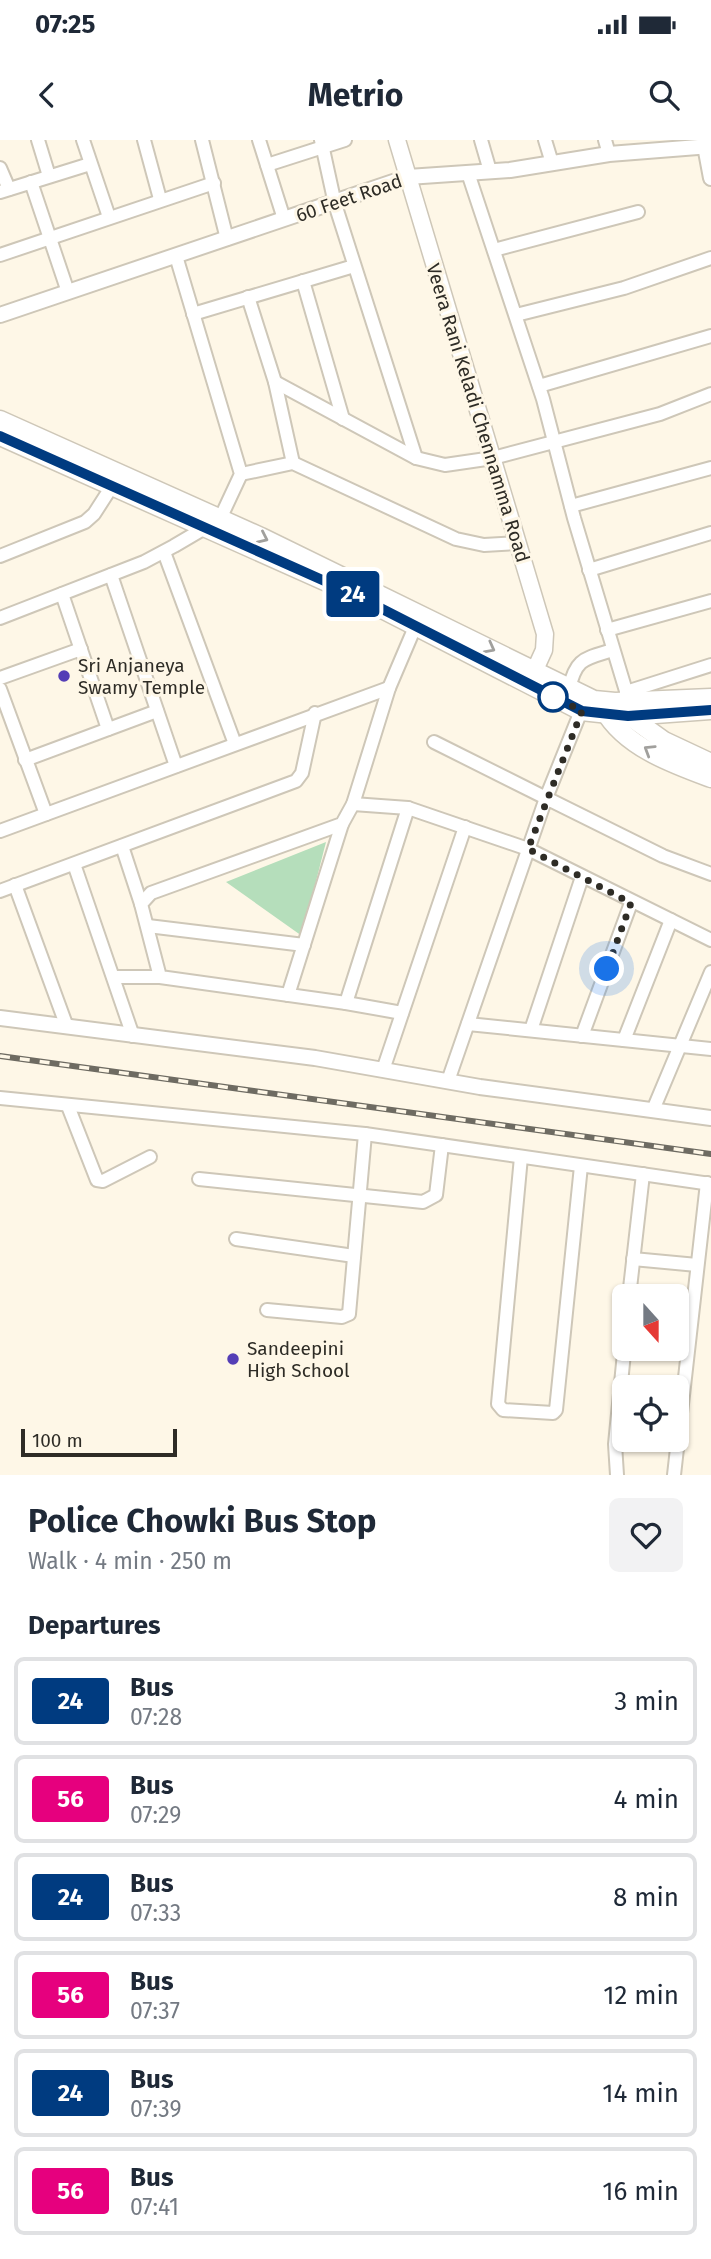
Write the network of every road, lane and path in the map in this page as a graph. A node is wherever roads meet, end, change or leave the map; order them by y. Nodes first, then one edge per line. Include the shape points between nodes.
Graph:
1 (38, 140) edge
2 (83, 140) edge
3 (144, 140) edge
4 (202, 140) edge
5 (259, 140) edge
6 (345, 140) edge
7 (397, 140) edge
8 (481, 140) edge
9 (544, 140) edge
10 (323, 144) edge
11 (677, 144) edge
12 (708, 146) edge
13 (607, 147) edge
14 (552, 163) junction
15 (90, 164) junction
16 (267, 165) junction
17 (0, 168) edge
18 (491, 171) junction
19 (468, 173) junction
20 (49, 176) junction
21 (408, 177) junction
22 (711, 178) edge
23 (31, 182) junction
24 (214, 183) junction
25 (5, 190) edge
26 (160, 199) junction
27 (335, 204) junction
28 (638, 212) dead end
29 (108, 217) junction
30 (284, 219) junction
31 (50, 237) junction
32 (227, 239) junction
33 (494, 250) junction
34 (0, 255) edge
35 (176, 256) junction
36 (711, 258) edge
37 (354, 266) junction
38 (303, 281) junction
39 (68, 292) junction
40 (248, 298) junction
41 (193, 314) junction
42 (0, 315) edge
43 (516, 316) junction
44 (711, 336) edge
45 (275, 382) junction
46 (539, 386) junction
47 (711, 394) edge
48 (343, 419) junction
49 (0, 420) edge
50 (0, 436) edge
51 (555, 441) junction
52 (416, 458) junction
53 (493, 458) junction
54 (293, 463) junction
55 (711, 468) edge
56 (242, 474) junction
57 (112, 486) junction
58 (571, 506) junction
59 (212, 523) junction
60 (711, 533) edge
61 (517, 543) junction
62 (164, 552) junction
63 (0, 556) edge
64 (589, 570) junction
65 (111, 575) junction
66 (62, 594) junction
67 (711, 601) edge
68 (0, 618) edge
69 (415, 627) junction
70 (607, 630) junction
71 (81, 649) junction
72 (613, 650) junction
73 (711, 665) edge
74 (0, 678) edge
75 (532, 678) junction
76 (388, 688) junction
77 (0, 689) edge
78 (569, 689) junction
79 (711, 698) edge
80 (617, 705) junction
81 (711, 710) edge
82 (157, 711) junction
83 (582, 711) junction
84 (315, 713) junction
85 (108, 729) junction
86 (434, 743) dead end
87 (235, 744) junction
88 (25, 760) junction
89 (711, 763) edge
90 (176, 766) junction
91 (711, 778) edge
92 (546, 798) junction
93 (353, 804) junction
94 (408, 808) junction
95 (46, 814) junction
96 (342, 824) junction
97 (464, 827) junction
98 (0, 831) edge
99 (122, 846) junction
100 (528, 849) junction
101 (75, 864) junction
102 (711, 874) edge
103 (582, 877) junction
104 (15, 885) junction
105 (0, 891) edge
106 (631, 903) junction
107 (141, 904) junction
108 (671, 920) junction
109 (148, 926) junction
110 (711, 940) edge
111 (304, 945) junction
112 (711, 972) edge
113 (115, 976) junction
114 (160, 977) junction
115 (288, 996) junction
116 (346, 1003) junction
117 (402, 1013) junction
118 (0, 1018) edge
119 (468, 1024) junction
120 (67, 1027) junction
121 (531, 1030) junction
122 (134, 1036) junction
123 (582, 1036) junction
124 (624, 1040) junction
125 (678, 1046) junction
126 (711, 1049) edge
127 (383, 1070) junction
128 (448, 1081) junction
129 (0, 1098) edge
130 (68, 1106) junction
131 (653, 1110) junction
132 (711, 1118) edge
133 (366, 1133) junction
134 (442, 1145) junction
135 (150, 1157) dead end
136 (521, 1157) junction
137 (581, 1166) junction
138 (643, 1174) junction
139 (199, 1179) dead end
140 (709, 1183) edge
141 (360, 1196) junction
142 (236, 1239) dead end
143 (354, 1256) junction
144 (633, 1259) junction
145 (697, 1265) junction
146 (630, 1284) edge
147 (267, 1310) dead end
148 (623, 1362) edge
149 (617, 1475) edge
150 (674, 1475) edge

1 - 20 street
2 - 15 street
3 - 26 street
4 - 24 street
5 - 16 street
6 - 10 street
7 - 21 main road, Veera Rani Keladi Chennamma Road
8 - 18 street
9 - 14 street
10 - 16 street
10 - 27 street
11 - 12 street, 60 Feet Road
11 - 13 street, 60 Feet Road
12 - 22 street
13 - 14 street, 60 Feet Road
14 - 18 street, 60 Feet Road
15 - 20 street
15 - 29 street
16 - 30 street
17 - 25 street
18 - 19 street, 60 Feet Road
19 - 21 street, 60 Feet Road
19 - 33 street
20 - 23 street
21 - 27 street, 60 Feet Road
21 - 53 main road, Veera Rani Keladi Chennamma Road
23 - 25 street
23 - 31 street
24 - 26 street
24 - 32 street
26 - 29 street
27 - 30 street, 60 Feet Road
27 - 37 street
28 - 33 street
29 - 31 street
30 - 32 street, 60 Feet Road
31 - 34 street
31 - 39 street
32 - 35 street, 60 Feet Road
33 - 43 street
35 - 39 street, 60 Feet Road
35 - 41 street
36 - 43 street via 624,288
37 - 38 street
37 - 52 street
38 - 40 street
38 - 48 street
39 - 42 street, 60 Feet Road
40 - 41 street
40 - 45 street
41 - 56 street
43 - 46 street
44 - 46 street
45 - 48 street
45 - 54 street
46 - 51 street
47 - 51 street via 660,414
48 - 52 street
49 - 59 main road
50 - 57 main road
51 - 53 street
51 - 58 street
52 - 53 street via 445,465
53 - 61 main road, Veera Rani Keladi Chennamma Road
54 - 56 street
54 - 61 street via 456,539 484,545
55 - 58 street
56 - 59 street
57 - 59 main road
57 - 63 street via 85,522
58 - 64 street
59 - 62 street
59 - 69 main road
59 -> 75 main road via 457,630
60 - 64 street
61 - 75 main road, Veera Rani Keladi Chennamma Road via 545,634 544,650
62 - 65 street
62 - 87 street
64 - 70 street
65 - 66 street
65 - 82 street
66 - 68 street
66 - 71 street
67 - 70 street
69 - 75 main road
69 - 76 street
70 - 72 street
71 - 74 street
71 - 85 street
72 - 78 street via 576,666
72 - 80 street
73 - 80 street
75 - 78 main road
75 - 83 main road
76 - 84 street
76 - 93 street
77 - 88 street
78 - 80 main road
79 - 80 main road
80 - 81 main road
80 - 83 main road
80 - 89 main road via 681,750
91 -> 80 main road via 664,759 625,735
82 - 85 street
82 - 90 street
83 - 92 street
84 - 87 street
84 - 99 street via 302,773 296,780
85 - 88 street
86 - 92 street
87 - 90 street
88 - 95 street
90 - 95 street
92 - 100 street
92 - 102 street via 663,856
93 - 94 street
93 - 96 street
94 - 97 street
94 - 116 street
95 - 98 street
96 - 107 street via 151,893
96 - 111 street
97 - 100 street
97 - 117 street
99 - 101 street
99 - 107 street
100 - 103 street
100 - 119 street
101 - 104 street
101 - 113 street
103 - 106 street
103 - 121 street
104 - 105 street
104 - 120 street
106 - 108 street
106 - 123 street
107 - 109 street
108 - 110 street
108 - 124 street
109 - 111 street
109 - 114 street
111 - 115 street
112 - 125 street
113 - 114 street
113 - 122 street
114 - 115 street
115 - 116 street
116 - 117 street
117 - 127 street
118 - 120 street
119 - 121 street
119 - 128 street
120 - 122 street
121 - 123 street
122 - 127 street
123 - 124 street
124 - 125 street
125 - 126 street
125 - 131 street
127 - 128 street
128 - 131 street
129 - 130 street
130 - 133 street
130 - 135 street via 97,1180
131 - 132 street
133 - 134 street
133 - 141 street
134 - 136 street
134 - 141 street via 436,1195 429,1200
136 - 137 street
136 - 137 street via 498,1404 503,1410 556,1410
137 - 138 street
138 - 140 street
138 - 144 street
139 - 141 street
140 - 145 street
141 - 143 street
142 - 143 street
143 - 147 street via 346,1316
144 - 145 street
144 - 146 street
145 - 150 street
148 - 149 street via 615,1444

